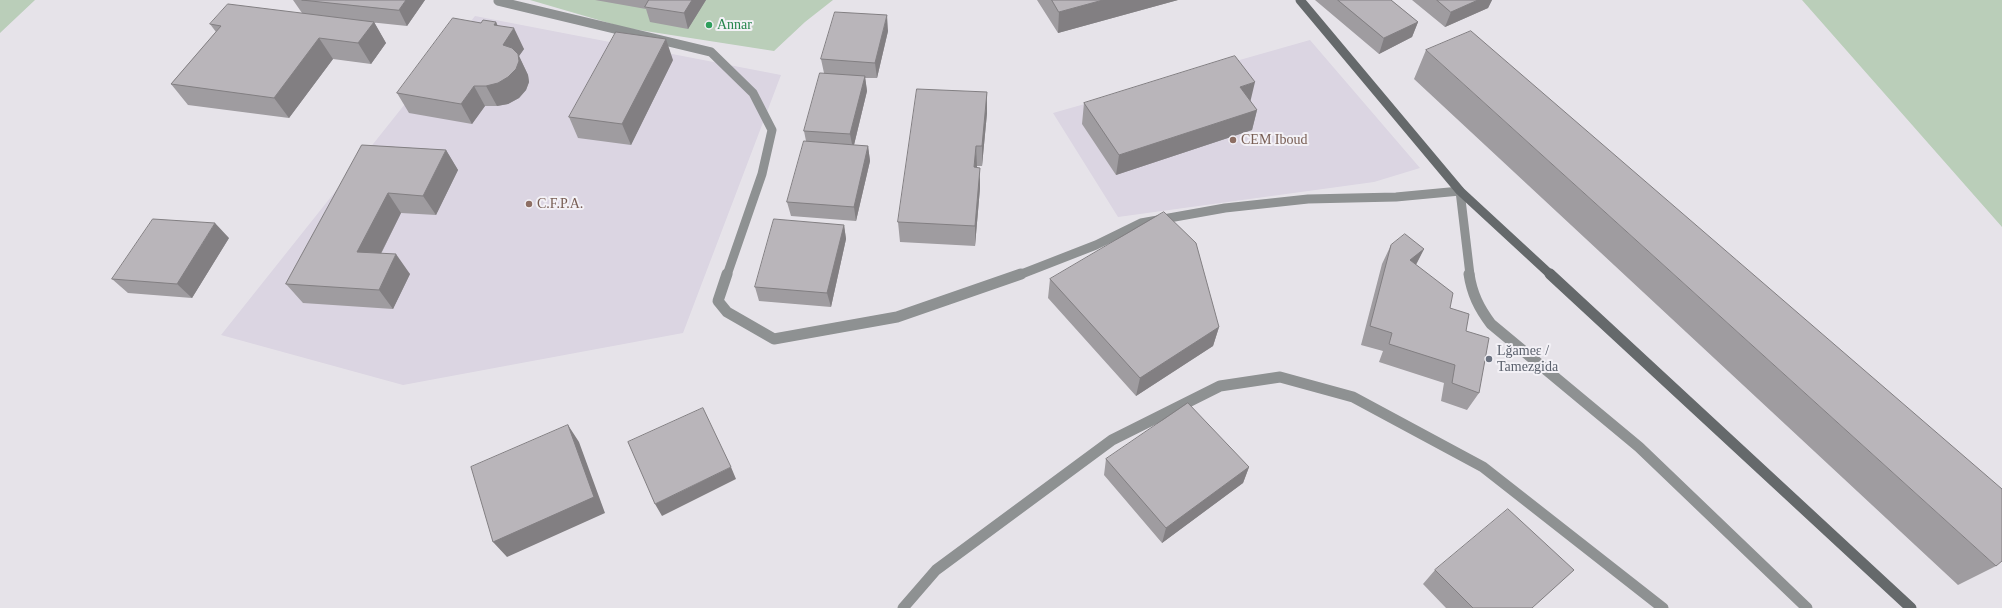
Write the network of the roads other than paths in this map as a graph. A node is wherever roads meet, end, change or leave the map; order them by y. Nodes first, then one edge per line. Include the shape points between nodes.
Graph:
1 (1300, 0) edge
2 (498, 1) edge
3 (1460, 191) junction
4 (903, 608) edge
5 (1663, 608) edge
6 (1807, 608) edge
7 (1911, 608) edge

1 - 3 main road
2 - 3 street via 711,52 753,93 772,130 762,174 718,301 727,312 774,339 897,317 1096,246 1141,223 1225,208 1308,199 1396,197
3 - 6 street via 1471,288 1477,304 1491,324 1639,447
3 - 7 main road
4 - 5 street via 936,570 1112,440 1220,386 1280,377 1353,397 1483,467

